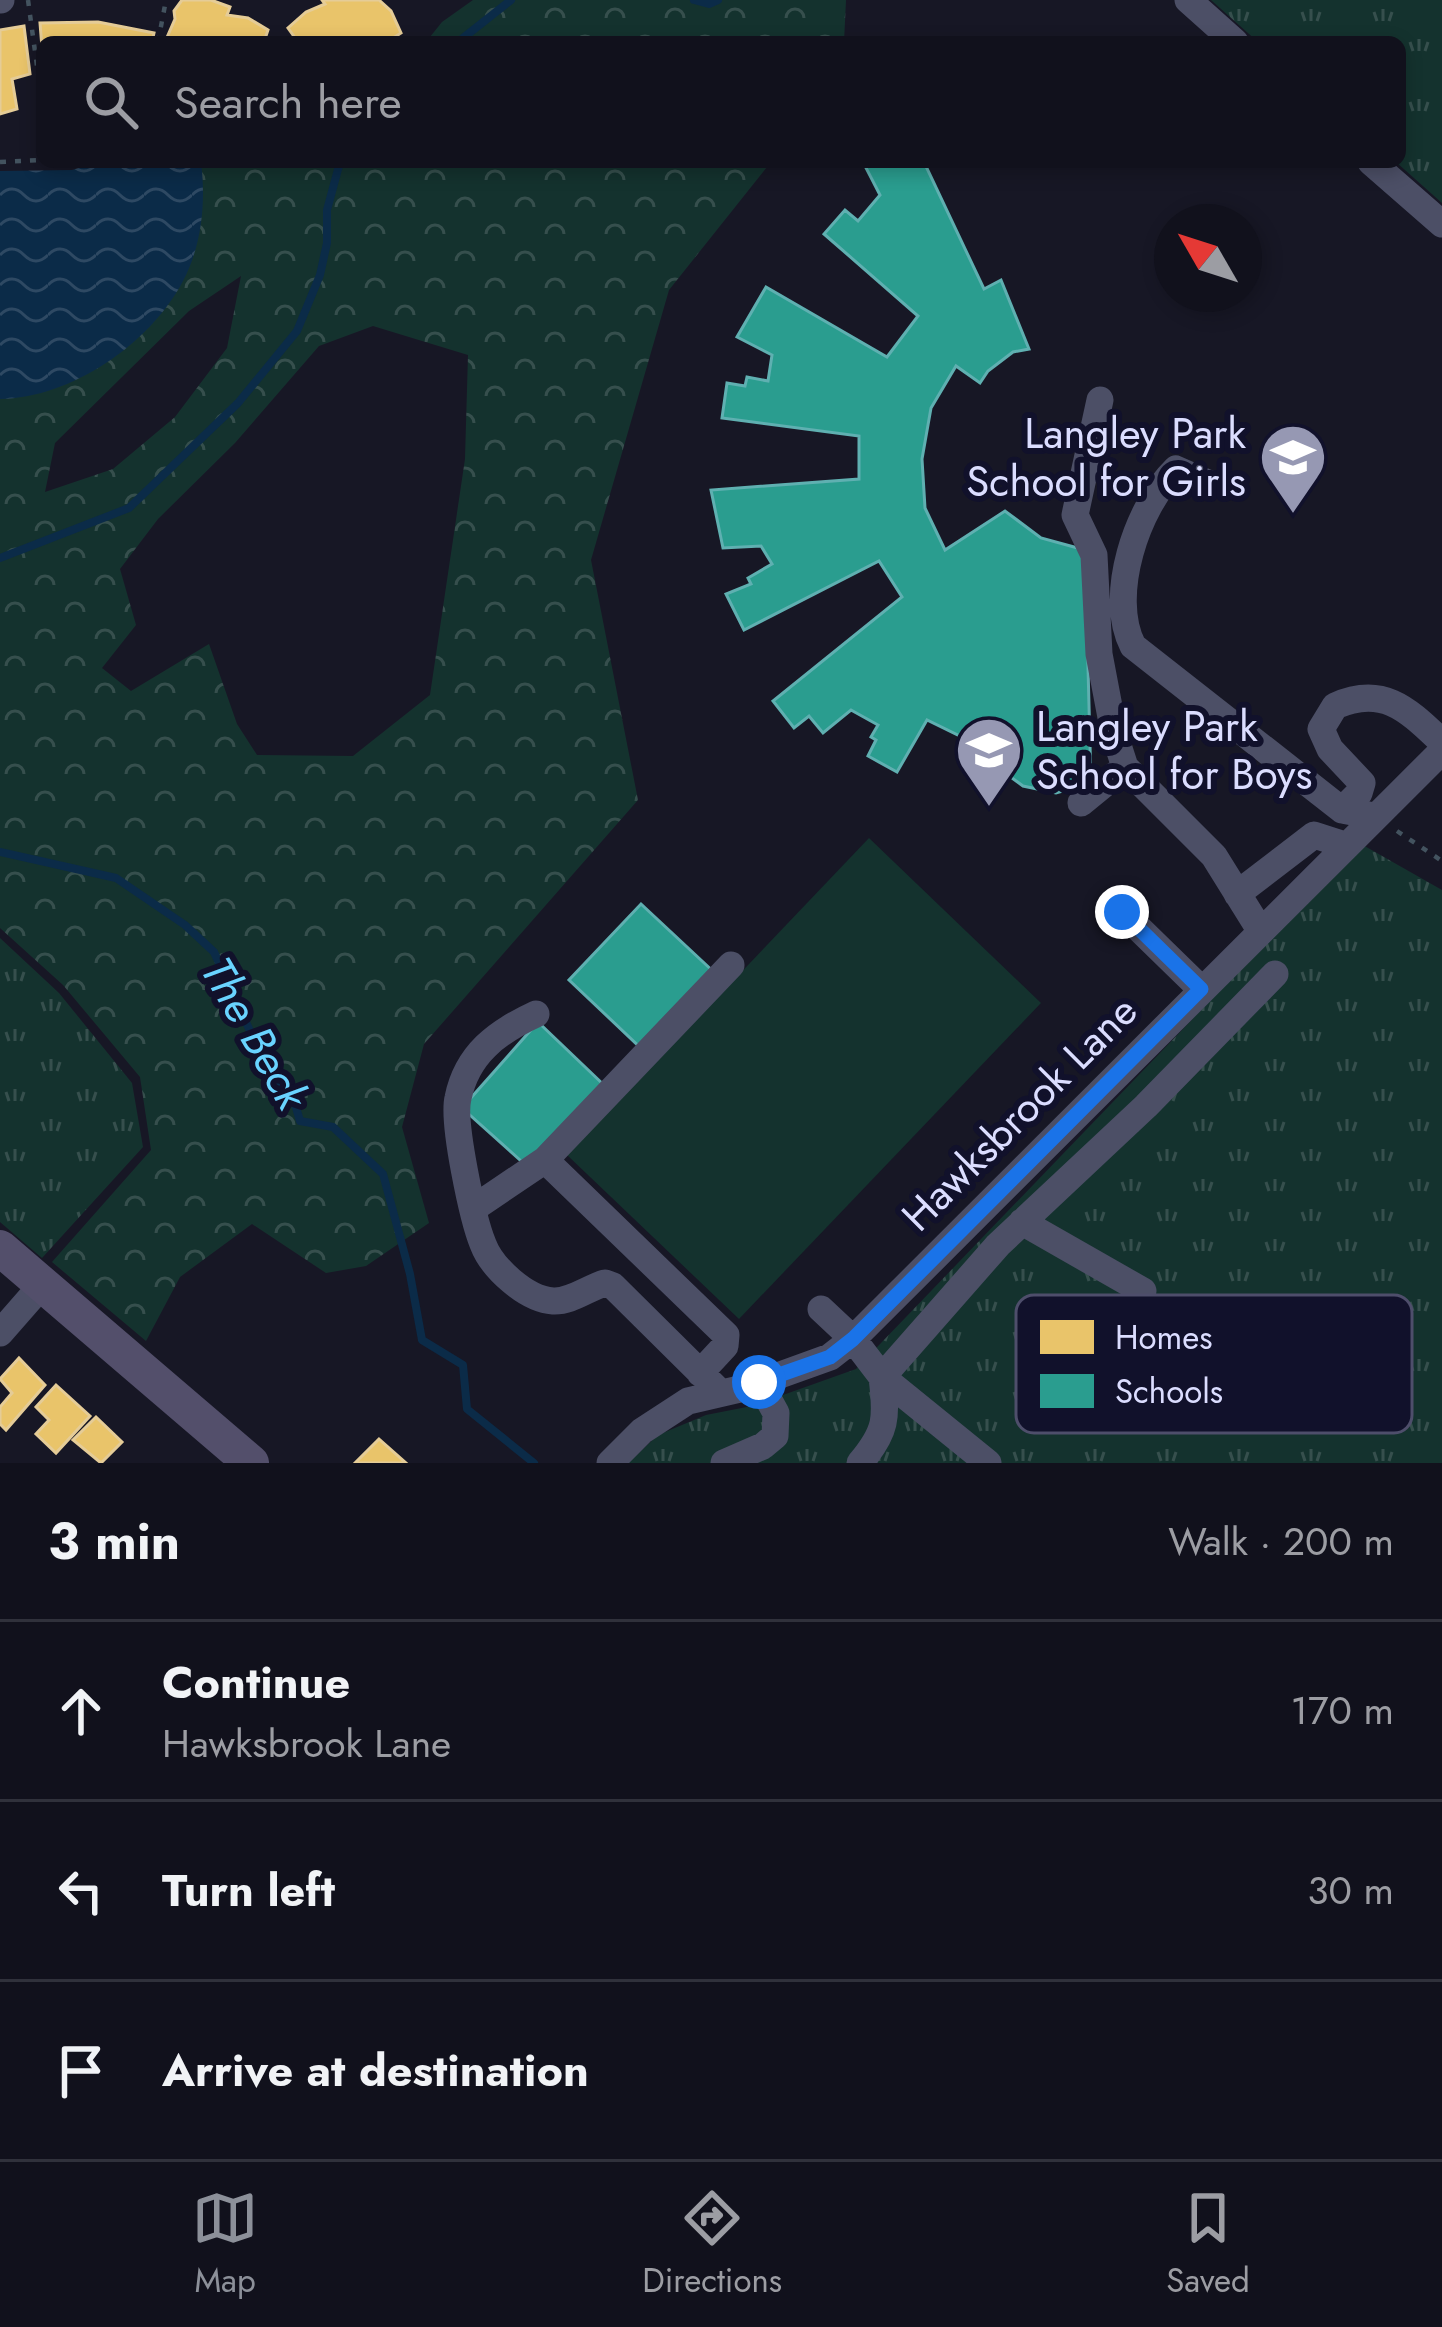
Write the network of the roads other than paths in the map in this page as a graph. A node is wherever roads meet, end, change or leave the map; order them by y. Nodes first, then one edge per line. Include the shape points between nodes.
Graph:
1 (1187, 0) edge
2 (1228, 36) edge
3 (1378, 168) edge
4 (1442, 224) edge
5 (1100, 400) dead end
6 (1208, 483) dead end
7 (1442, 742) edge
8 (1442, 751) edge
9 (1125, 767) junction
10 (1081, 803) dead end
11 (1342, 811) junction
12 (1374, 816) junction
13 (1345, 845) junction
14 (1238, 894) junction
15 (1122, 912) dead end
16 (1260, 930) junction
17 (731, 965) dead end
18 (1275, 974) dead end
19 (1201, 989) junction
20 (536, 1014) dead end
21 (545, 1160) junction
22 (474, 1208) junction
23 (1022, 1222) junction
24 (0, 1248) edge
25 (42, 1285) junction
26 (1144, 1291) dead end
27 (821, 1309) dead end
28 (0, 1334) edge
29 (853, 1339) junction
30 (700, 1373) junction
31 (882, 1377) junction
32 (759, 1382) junction
33 (721, 1393) junction
34 (623, 1459) edge
35 (251, 1463) edge
36 (724, 1463) edge
37 (860, 1463) edge
38 (988, 1463) edge

1 - 2 street
3 - 4 street
5 - 9 street via 1075,515 1094,555 1099,654
6 - 11 street via 1176,469 1160,491 1135,543 1125,631 1133,646
7 - 11 street via 1396,702 1335,706 1321,729 1324,740 1362,783
8 - 12 street, Hawksbrook Lane
9 - 10 street
9 - 14 street via 1191,830
11 - 12 street
12 - 13 street, Hawksbrook Lane
13 - 14 street via 1314,835
13 - 16 street, Hawksbrook Lane
14 - 16 street
15 - 19 street
16 - 19 street, Hawksbrook Lane
17 - 21 street
18 - 23 street
19 - 29 street, Hawksbrook Lane
20 - 22 street via 485,1044 457,1101
21 - 22 street
21 - 30 street via 726,1335
22 - 30 street via 483,1245 519,1285 554,1301 613,1286
23 - 26 street
23 - 31 street
24 - 25 main road
25 - 28 street
25 - 35 main road
27 - 29 street
29 - 31 street
29 - 32 street, Hawksbrook Lane via 830,1357
30 - 33 street
31 - 37 street via 887,1417
31 - 38 street
32 - 33 street, Hawksbrook Lane
32 - 36 street via 776,1413 775,1436
33 - 34 street, Hawksbrook Lane via 688,1401 642,1431

